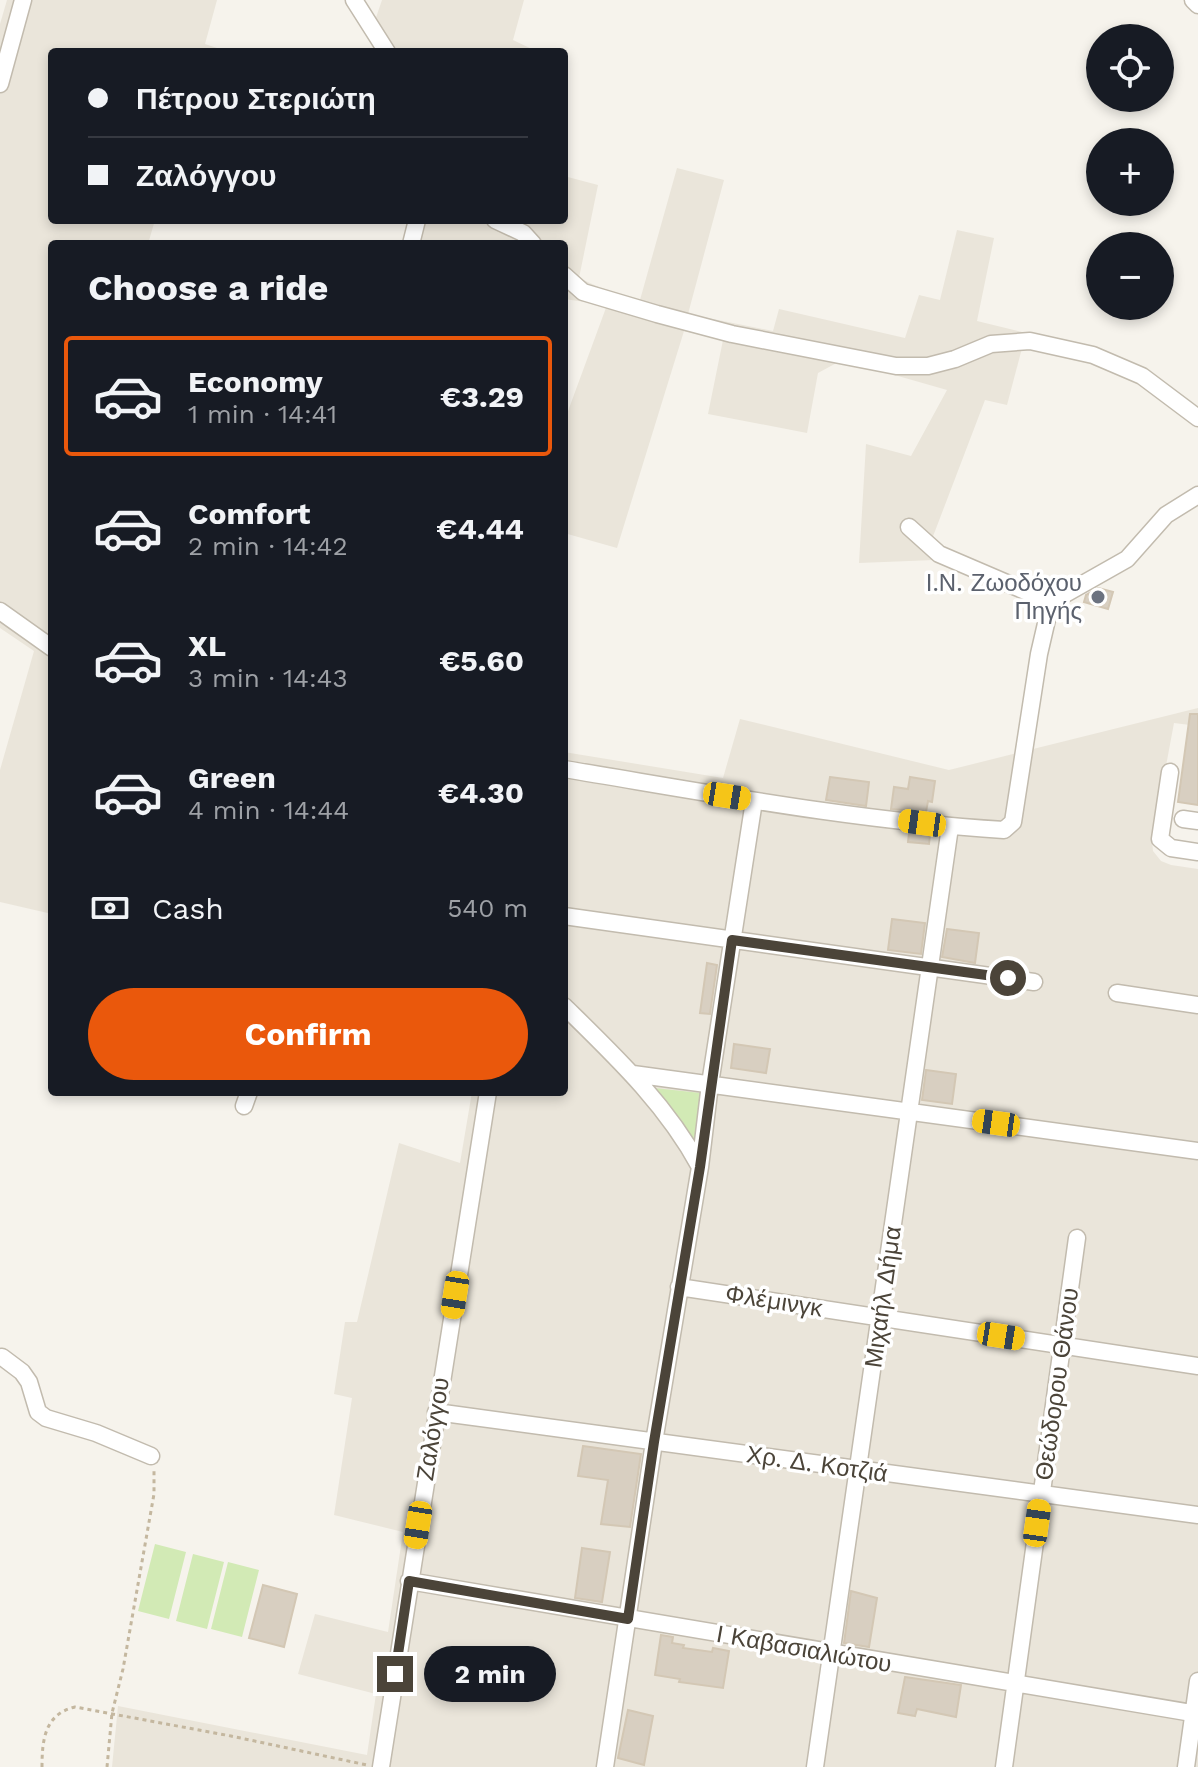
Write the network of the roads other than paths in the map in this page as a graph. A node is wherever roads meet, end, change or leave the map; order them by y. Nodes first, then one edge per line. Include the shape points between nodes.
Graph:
1 (23, 0) edge
2 (354, 0) edge
3 (1193, 0) edge
4 (1198, 5) edge
5 (384, 48) edge
6 (0, 84) edge
7 (504, 224) edge
8 (529, 240) edge
9 (568, 279) edge
10 (1198, 418) edge
11 (1198, 495) edge
12 (909, 527) dead end
13 (1051, 602) junction
14 (0, 611) edge
15 (48, 645) edge
16 (568, 770) edge
17 (1170, 772) dead end
18 (754, 801) junction
19 (950, 827) junction
20 (1198, 852) edge
21 (568, 917) edge
22 (732, 940) junction
23 (929, 967) junction
24 (1034, 982) dead end
25 (1117, 993) dead end
26 (1198, 1005) edge
27 (568, 1010) edge
28 (633, 1074) junction
29 (710, 1084) junction
30 (487, 1096) edge
31 (909, 1111) junction
32 (1198, 1151) edge
33 (700, 1167) junction
34 (1077, 1238) dead end
35 (679, 1287) junction
36 (880, 1317) junction
37 (1061, 1345) junction
38 (2, 1357) dead end
39 (1198, 1366) edge
40 (436, 1412) junction
41 (654, 1442) junction
42 (151, 1456) road end
43 (859, 1471) junction
44 (1042, 1493) junction
45 (1198, 1515) edge
46 (409, 1581) junction
47 (628, 1619) junction
48 (830, 1654) junction
49 (1198, 1681) edge
50 (1016, 1684) junction
51 (1196, 1714) edge
52 (381, 1767) edge
53 (605, 1767) edge
54 (815, 1767) edge
55 (1004, 1767) edge
56 (1186, 1767) edge

1 - 6 street
2 - 5 street
3 - 4 street
7 - 8 street
9 - 10 street via 583,292 732,334 896,366 928,366 991,344 1030,341 1093,355 1142,376
11 - 13 street via 1166,515 1127,559
12 - 13 street via 939,554
13 - 19 street via 1013,822 1004,830
14 - 15 street
16 - 18 street
17 - 20 street via 1160,839 1171,848
18 - 19 street
18 - 22 street
19 - 23 street, Μιχαήλ Δήμα
21 - 22 street
22 - 23 street
22 - 29 street
23 - 24 street
23 - 31 street, Μιχαήλ Δήμα
25 - 26 street
27 - 28 street
28 - 29 street
28 - 33 street
29 - 31 street
29 - 33 street
30 - 40 street, Ζαλόγγου
31 - 32 street
31 - 36 street, Μιχαήλ Δήμα
33 - 35 street
34 - 37 street, Θεώδορου Θάνου
35 - 36 street, Φλέμινγκ
35 - 41 street
36 - 37 street, Φλέμινγκ
36 - 43 street, Μιχαήλ Δήμα
37 - 39 street, Φλέμινγκ
37 - 44 street, Θεώδορου Θάνου
38 - 42 street via 22,1372 38,1412 46,1418
40 - 41 street, Χρ. Δ. Κοτζιά
40 - 46 street, Ζαλόγγου
41 - 43 street, Χρ. Δ. Κοτζιά
41 - 47 street
43 - 44 street, Χρ. Δ. Κοτζιά
43 - 48 street, Μιχαήλ Δήμα
44 - 45 street, Χρ. Δ. Κοτζιά
44 - 50 street, Θεώδορου Θάνου
46 - 47 street, Ι Καβασιαλιώτου
46 - 52 street, Ζαλόγγου
47 - 48 street, Ι Καβασιαλιώτου
47 - 53 street
48 - 50 street, Ι Καβασιαλιώτου
48 - 54 street, Μιχαήλ Δήμα
49 - 51 street
50 - 51 street, Ι Καβασιαλιώτου
50 - 55 street, Θεώδορου Θάνου
51 - 56 street

